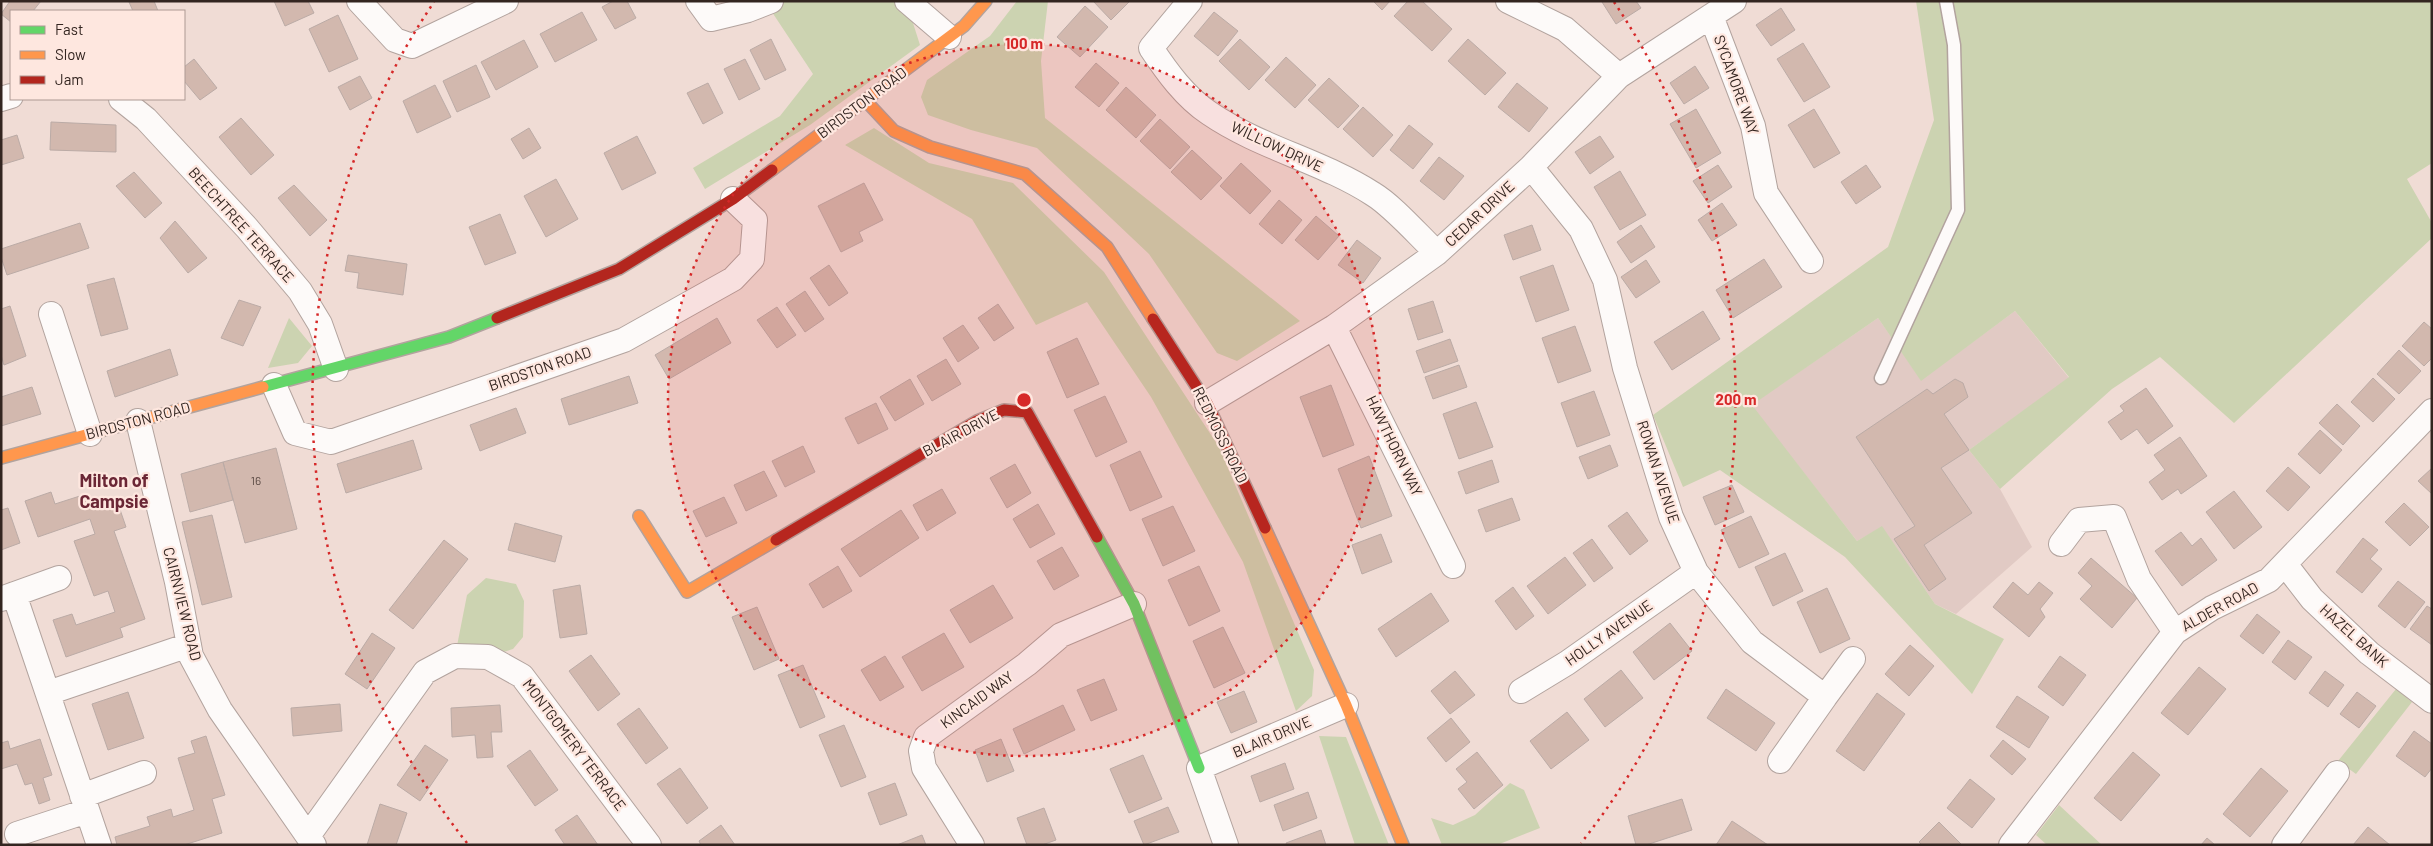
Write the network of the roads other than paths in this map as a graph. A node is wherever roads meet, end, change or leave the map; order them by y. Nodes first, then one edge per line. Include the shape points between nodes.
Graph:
1 (359, 1) edge
2 (506, 1) edge
3 (698, 1) edge
4 (771, 1) edge
5 (907, 1) edge
6 (986, 1) edge
7 (1190, 1) edge
8 (1508, 1) edge
9 (1734, 1) edge
10 (1946, 1) edge
11 (1711, 16) junction
12 (949, 38) junction
13 (1618, 76) junction
14 (122, 100) edge
15 (865, 100) junction
16 (1531, 167) junction
17 (733, 199) junction
18 (1438, 253) junction
19 (1811, 261) dead end
20 (51, 314) dead end
21 (1334, 327) junction
22 (336, 368) junction
23 (1881, 378) dead end
24 (274, 384) junction
25 (1207, 403) junction
26 (2432, 411) edge
27 (138, 421) junction
28 (90, 434) junction
29 (1, 458) edge
30 (639, 516) dead end
31 (2060, 544) dead end
32 (2285, 564) junction
33 (1453, 566) dead end
34 (1696, 572) junction
35 (59, 578) dead end
36 (8, 596) edge
37 (1134, 604) junction
38 (2175, 632) junction
39 (189, 645) junction
40 (1853, 659) dead end
41 (1521, 691) dead end
42 (48, 693) junction
43 (1825, 697) junction
44 (2432, 701) edge
45 (1346, 705) junction
46 (1780, 761) dead end
47 (1199, 768) junction
48 (2337, 772) dead end
49 (144, 773) dead end
50 (85, 804) junction
51 (17, 834) dead end
52 (311, 841) edge
53 (99, 845) edge
54 (649, 845) edge
55 (972, 845) edge
56 (1226, 845) edge
57 (1404, 845) edge
58 (2011, 845) edge
59 (2284, 845) edge

1 - 2 street via 395,40 412,46
3 - 4 street via 710,19
5 - 12 street
6 - 12 street, BIRDSTON ROAD
7 - 18 street, WILLOW DRIVE via 1152,48 1173,80 1208,113 1263,144 1345,178 1375,195
8 - 13 street via 1565,29
9 - 11 street, CEDAR DRIVE
10 - 23 lane via 1954,45 1958,210
11 - 13 street, CEDAR DRIVE
11 - 19 street, SYCAMORE WAY via 1753,126 1766,193
12 - 15 street, BIRDSTON ROAD
13 - 16 street, CEDAR DRIVE
14 - 22 street, BEECHTREE TERRACE via 146,119 247,228 300,291 320,324
15 - 17 street, BIRDSTON ROAD
15 - 25 street, REDMOSS ROAD via 894,131 930,147 1025,174 1108,247
16 - 18 street, CEDAR DRIVE
16 - 34 street, ROWAN AVENUE via 1582,229 1605,280 1625,368 1671,517
17 - 22 street, BIRDSTON ROAD via 618,269 449,337
17 - 24 street, BIRDSTON ROAD via 755,220 752,260 733,279 624,340 331,442 295,433
18 - 21 street, CEDAR DRIVE
20 - 28 street
21 - 25 street, CEDAR DRIVE
21 - 33 street, HAWTHORN WAY
22 - 24 street, BIRDSTON ROAD
24 - 27 street, BIRDSTON ROAD
25 - 45 street, REDMOSS ROAD
26 - 32 street, ALDER ROAD
27 - 28 street, BIRDSTON ROAD
27 - 39 street, CAIRNVIEW ROAD
28 - 29 street, BIRDSTON ROAD
30 - 37 street, BLAIR DRIVE via 687,592 977,420 1004,410 1027,412
31 - 38 street via 2079,520 2114,517 2139,579
32 - 38 street, ALDER ROAD via 2269,580 2212,608
32 - 44 street, HAZEL BANK via 2312,599 2362,646
34 - 41 street, HOLLY AVENUE via 1567,663
34 - 43 street, ROWAN AVENUE via 1752,642
35 - 36 street
36 - 42 street
37 - 47 street, BLAIR DRIVE
37 - 55 street, KINCAID WAY via 1061,635 1027,664 926,737 921,751 924,768
38 - 58 street, ALDER ROAD
39 - 42 street
39 - 52 street, CAIRNVIEW ROAD via 191,656 220,710
40 - 43 street
42 - 50 street
43 - 46 street
45 - 47 street, BLAIR DRIVE
45 - 57 street, REDMOSS ROAD
47 - 56 street, BLAIR DRIVE
48 - 59 street
49 - 50 street
50 - 51 street
50 - 53 street
52 - 54 street, MONTGOMERY TERRACE via 425,672 455,656 488,657 522,676

